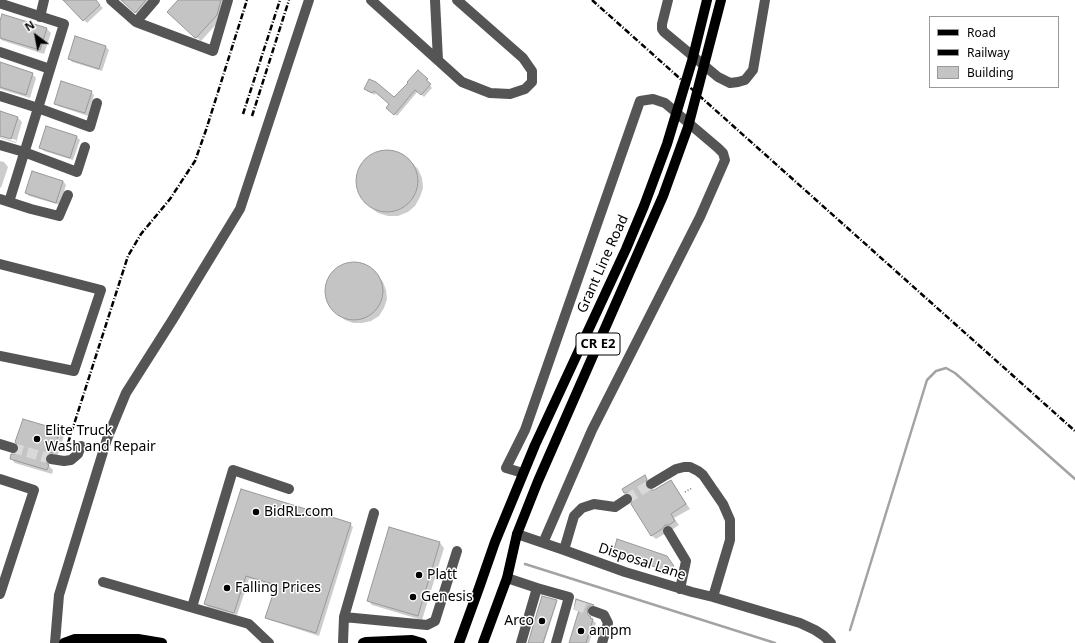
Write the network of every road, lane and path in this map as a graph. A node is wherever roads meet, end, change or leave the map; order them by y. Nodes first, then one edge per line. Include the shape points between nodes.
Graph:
1 (44, 0) edge
2 (111, 0) edge
3 (155, 0) edge
4 (228, 0) edge
5 (309, 0) edge
6 (370, 0) edge
7 (435, 0) edge
8 (457, 0) edge
9 (668, 0) edge
10 (707, 0) edge
11 (721, 0) edge
12 (765, 0) edge
13 (2, 4) dead end
14 (40, 17) junction
15 (136, 22) junction
16 (0, 52) edge
17 (438, 60) junction
18 (50, 69) junction
19 (0, 96) edge
20 (97, 103) dead end
21 (38, 108) junction
22 (0, 145) edge
23 (85, 147) dead end
24 (24, 152) junction
25 (68, 195) dead end
26 (4, 200) edge
27 (0, 264) edge
28 (0, 356) edge
29 (0, 444) edge
30 (81, 446) dead end
31 (14, 448) tunnel mouth
32 (51, 459) tunnel mouth
33 (523, 473) junction
34 (0, 479) edge
35 (651, 484) tunnel mouth
36 (692, 488) dead end
37 (289, 489) dead end
38 (685, 492) dead end
39 (627, 499) tunnel mouth
40 (374, 513) dead end
41 (668, 531) dead end
42 (517, 534) junction
43 (543, 543) junction
44 (564, 550) junction
45 (457, 551) dead end
46 (506, 578) junction
47 (103, 582) dead end
48 (537, 588) junction
49 (680, 589) junction
50 (0, 594) edge
51 (713, 597) junction
52 (192, 607) junction
53 (593, 611) tunnel mouth
54 (344, 617) junction
55 (55, 643) edge
56 (64, 643) edge
57 (162, 643) edge
58 (269, 643) edge
59 (343, 643) edge
60 (363, 643) edge
61 (422, 643) edge
62 (459, 643) edge
63 (483, 643) edge
64 (521, 643) edge
65 (556, 643) edge
66 (602, 643) edge
67 (831, 643) edge

1 - 14 street
2 - 15 street
3 - 15 street
4 - 15 street via 213,51
5 - 55 street via 240,209 126,393 107,440 60,595
6 - 17 street
7 - 17 street
8 - 17 street via 523,58 532,71 532,82 525,89 510,94 490,93 462,82
9 - 12 street via 662,24 664,32 718,77 738,82 745,80 753,70
10 - 33 main road, Grant Line Road / CR E2 via 667,144 644,206
11 - 42 main road, Grant Line Road / CR E2 via 688,126 663,196
13 - 14 street
14 - 18 street via 64,24
16 - 18 street
18 - 21 street
19 - 21 street
20 - 21 street via 90,127
21 - 24 street
22 - 24 street
23 - 24 street via 77,172
24 - 26 street
25 - 26 street via 59,216 31,210
27 - 28 street via 101,290 74,371
29 - 31 street
30 - 32 street via 78,454 71,460
33 - 43 street via 506,468 525,430 640,101 653,99 665,103 718,148 723,153 724,160 700,217 592,430
33 - 62 main road, Grant Line Road / CR E2
34 - 50 street via 34,490
35 - 51 street via 676,469 690,467 703,475 723,504 730,520 730,540
36 - 38 path
37 - 52 street via 233,470
39 - 44 street via 615,507 594,504 582,508 574,516
40 - 54 street
41 - 49 street via 686,561
42 - 43 street, Disposal Lane
42 - 46 main road, Grant Line Road / CR E2
43 - 44 street, Disposal Lane
44 - 49 street, Disposal Lane
45 - 54 street via 435,621 427,626
46 - 48 street
46 - 63 main road, Grant Line Road / CR E2
47 - 52 street
48 - 64 street
48 - 65 street via 569,597 571,604
49 - 51 street, Disposal Lane
51 - 67 street, Disposal Lane via 808,627
52 - 58 street via 249,624
53 - 66 street via 604,616 608,623
54 - 59 street
56 - 57 main road via 75,639 138,639
60 - 61 main road via 412,640

